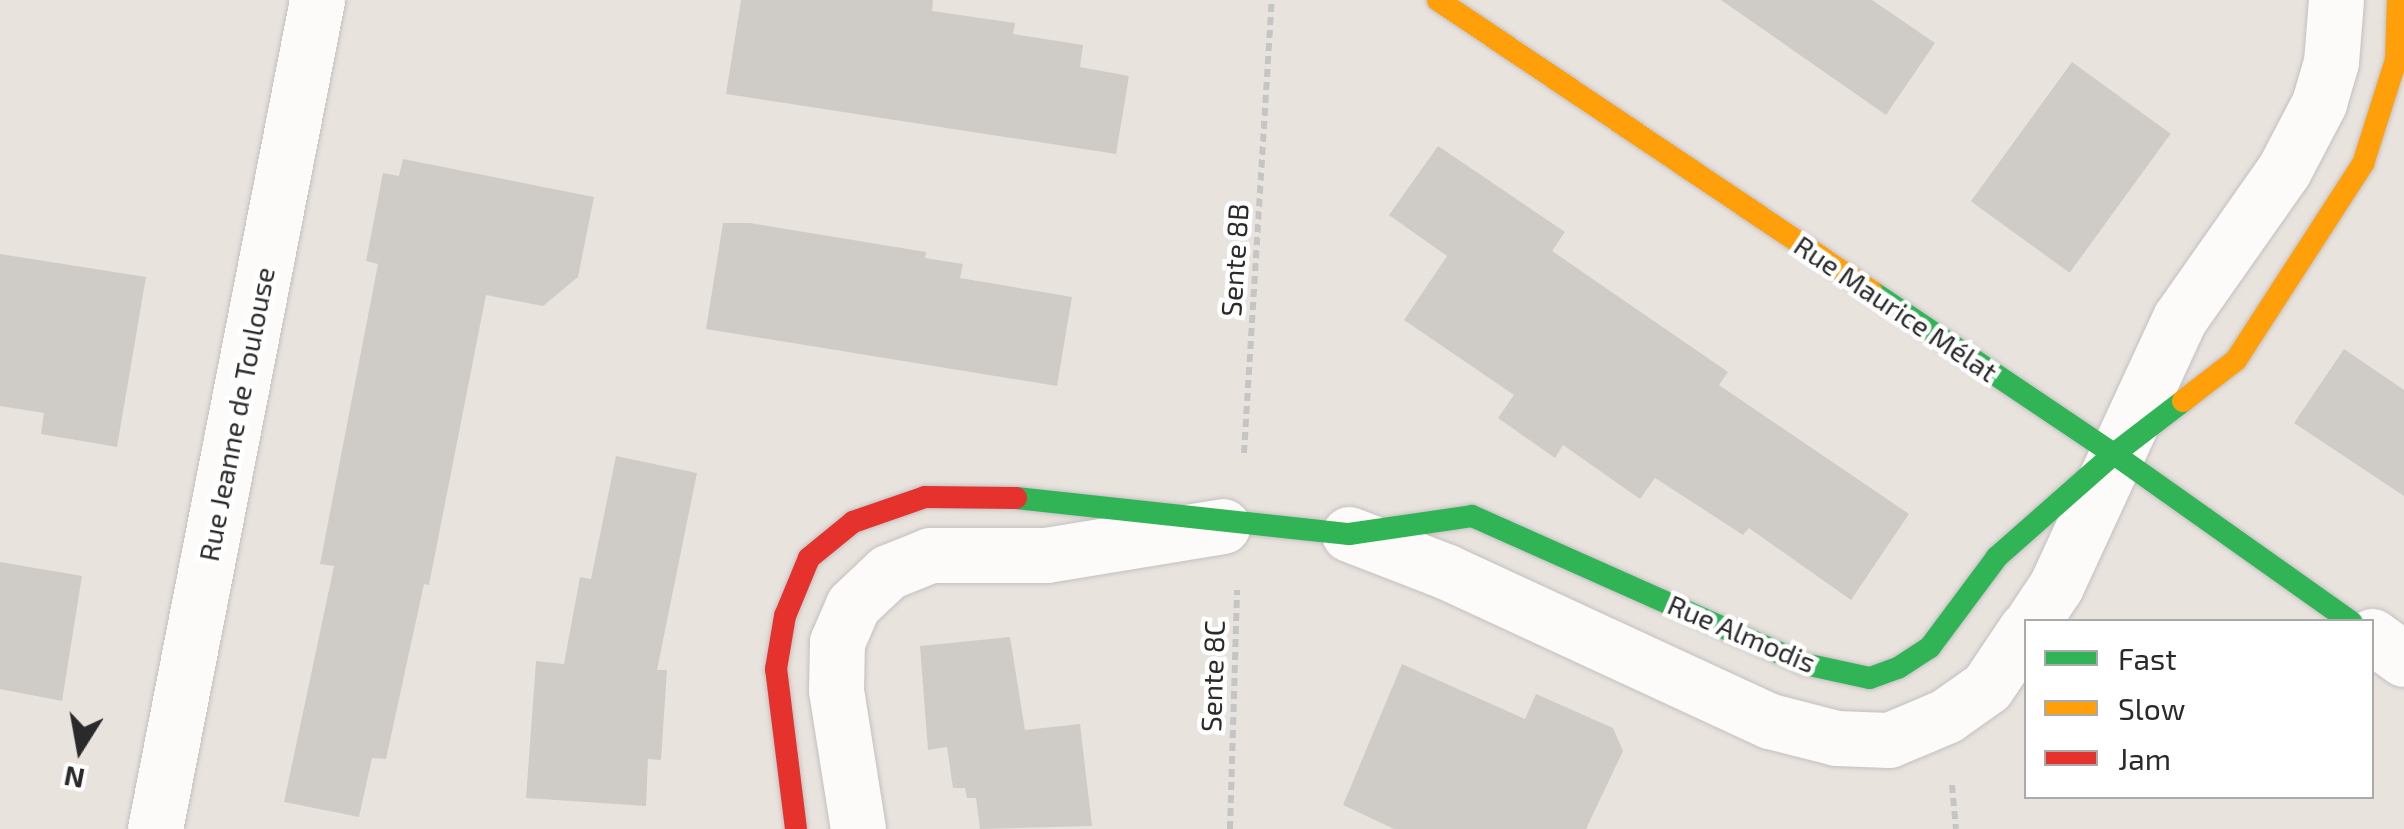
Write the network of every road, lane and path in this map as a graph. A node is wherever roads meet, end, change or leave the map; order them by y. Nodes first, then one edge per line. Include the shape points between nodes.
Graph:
1 (317, 0) edge
2 (1272, 0) edge
3 (1438, 0) edge
4 (2336, 0) edge
5 (2398, 0) edge
6 (2284, 170) junction
7 (2336, 204) junction
8 (2114, 454) junction
9 (1239, 524) junction
10 (1349, 534) junction
11 (2034, 619) edge
12 (2348, 619) edge
13 (2024, 632) edge
14 (2374, 637) edge
15 (2404, 658) edge
16 (156, 829) edge
17 (796, 829) edge
18 (858, 829) edge
19 (1230, 829) edge

1 - 16 street, Rue Jeanne de Toulouse
2 - 9 path, Sente 8B
3 - 8 street, Rue Maurice Mélat
4 - 6 street via 2327,76
5 - 7 street, Rue Almodis via 2396,60 2380,117 2363,164
6 - 7 street
6 - 8 street via 2180,318
7 - 8 street, Rue Almodis via 2236,360
8 - 10 street, Rue Almodis via 1997,557 1930,646 1870,678 1806,664 1472,516
8 - 11 street via 2056,586
8 - 12 street, Rue Maurice Mélat
9 - 10 street, Rue Almodis
9 - 17 street, Rue Almodis via 1046,498 942,497 853,522 809,558 785,616 776,668
9 - 18 street, Rue Almodis via 1046,555 930,555 888,572 854,605 837,642 836,690
9 - 19 path, Sente 8C
10 - 13 street, Rue Almodis via 1770,721 1836,738 1888,740 1946,716 1987,687
14 - 15 street

